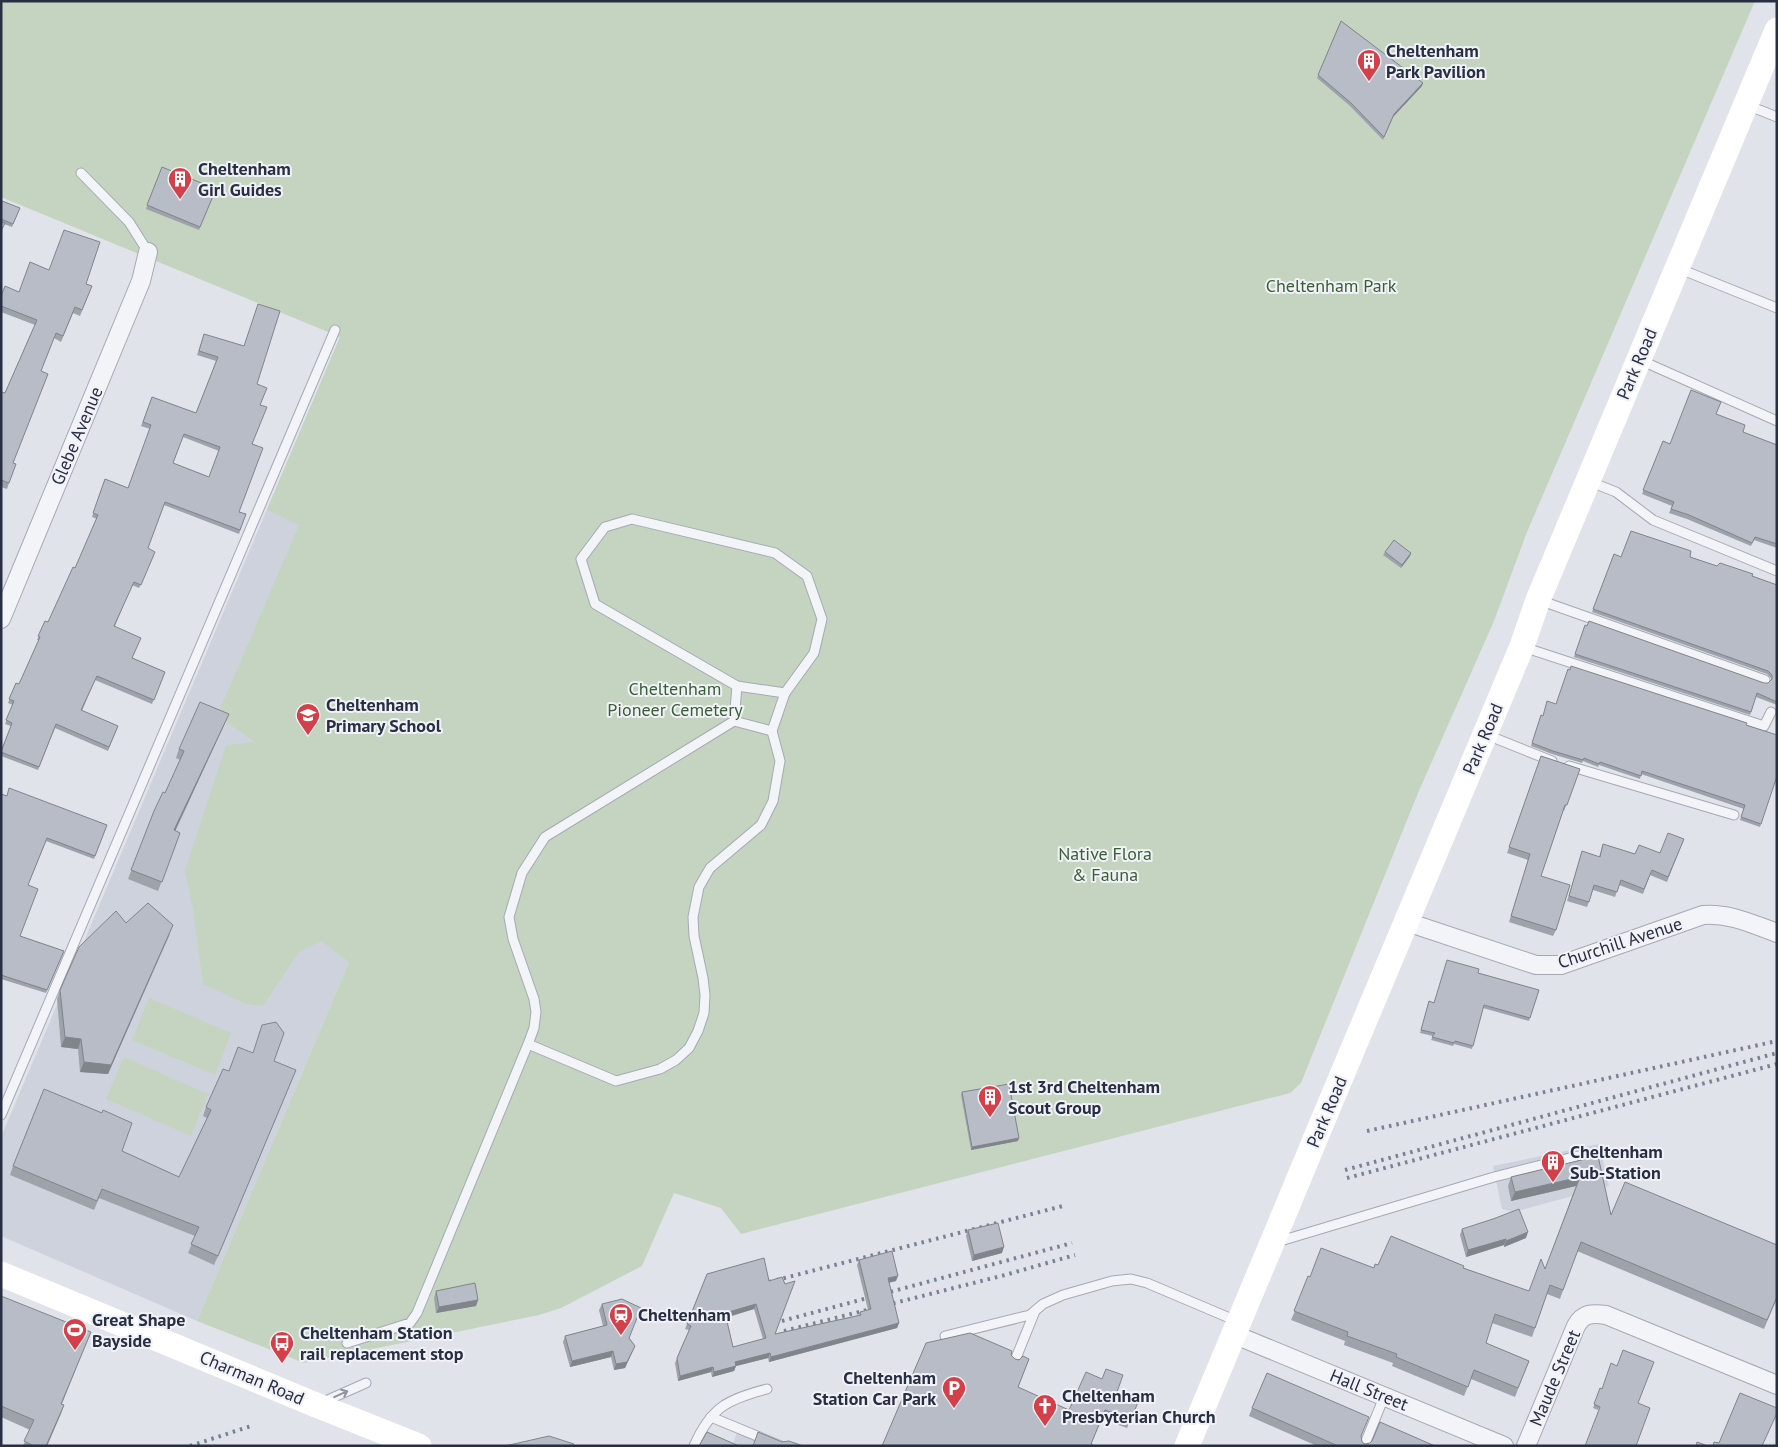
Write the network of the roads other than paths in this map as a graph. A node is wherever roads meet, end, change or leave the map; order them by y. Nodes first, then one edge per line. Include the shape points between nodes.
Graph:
1 (1777, 30) edge
2 (1745, 104) junction
3 (1777, 117) edge
4 (81, 173) dead end
5 (148, 252) joint
6 (1677, 268) junction
7 (1777, 308) edge
8 (335, 330) dead end
9 (1639, 360) junction
10 (1777, 421) edge
11 (1588, 481) junction
12 (1777, 570) edge
13 (1538, 600) junction
14 (1, 619) edge
15 (1522, 646) junction
16 (1765, 680) dead end
17 (737, 686) junction
18 (784, 692) junction
19 (1771, 712) dead end
20 (734, 721) junction
21 (772, 731) junction
22 (1485, 734) junction
23 (1734, 815) dead end
24 (1406, 922) junction
25 (1777, 933) edge
26 (528, 1044) junction
27 (1, 1115) edge
28 (1586, 1154) dead end
29 (1272, 1244) junction
30 (1, 1274) edge
31 (1035, 1311) junction
32 (1236, 1328) junction
33 (945, 1336) dead end
34 (347, 1342) dead end
35 (1014, 1363) edge
36 (366, 1383) dead end
37 (1777, 1385) edge
38 (767, 1389) dead end
39 (1384, 1397) junction
40 (316, 1405) junction
41 (711, 1417) junction
42 (419, 1446) edge
43 (694, 1446) edge
44 (781, 1446) edge
45 (1187, 1446) edge
46 (1364, 1446) edge
47 (1504, 1446) edge
48 (1526, 1446) edge

1 - 2 street, Park Road
2 - 3 lane
2 - 6 street, Park Road
4 - 5 lane via 129,222
5 - 14 street, Glebe Avenue via 142,281
6 - 7 lane
6 - 9 street, Park Road
8 - 27 lane
9 - 10 lane
9 - 11 street, Park Road
11 - 12 lane via 1616,492 1653,520
11 - 13 street, Park Road
13 - 15 street, Park Road
13 - 16 lane
15 - 19 lane via 1764,726
15 - 22 street, Park Road
17 - 18 lane
17 - 18 lane via 595,604 582,559 605,527 632,519 775,552 807,576 822,619 814,653
17 - 20 lane
18 - 21 lane
20 - 21 lane
20 - 26 lane via 545,837 522,873 509,917 536,1012
21 - 26 lane via 780,761 774,801 761,825 710,868 699,887 693,917 704,978 704,1013 689,1048 660,1069 616,1081
22 - 23 lane via 1550,760
22 - 24 street, Park Road
24 - 25 street, Churchill Avenue via 1536,965 1550,966 1562,965 1703,915 1736,918
24 - 29 street, Park Road, bridge
26 - 34 lane via 417,1313 410,1323
28 - 29 lane via 1494,1177
29 - 32 street, Park Road
30 - 40 street, Charman Road
31 - 32 lane via 1064,1295 1131,1279 1147,1283
31 - 33 lane via 1030,1315
31 - 35 lane
32 - 39 street, Hall Street
32 - 45 street, Park Road
40 -> 36 lane
37 - 48 street, Maude Street via 1606,1315 1588,1314 1576,1326
38 - 41 lane via 732,1400
39 - 46 lane
39 - 47 street, Hall Street
40 - 42 street, Charman Road, bridge
41 - 43 lane
41 - 44 lane

